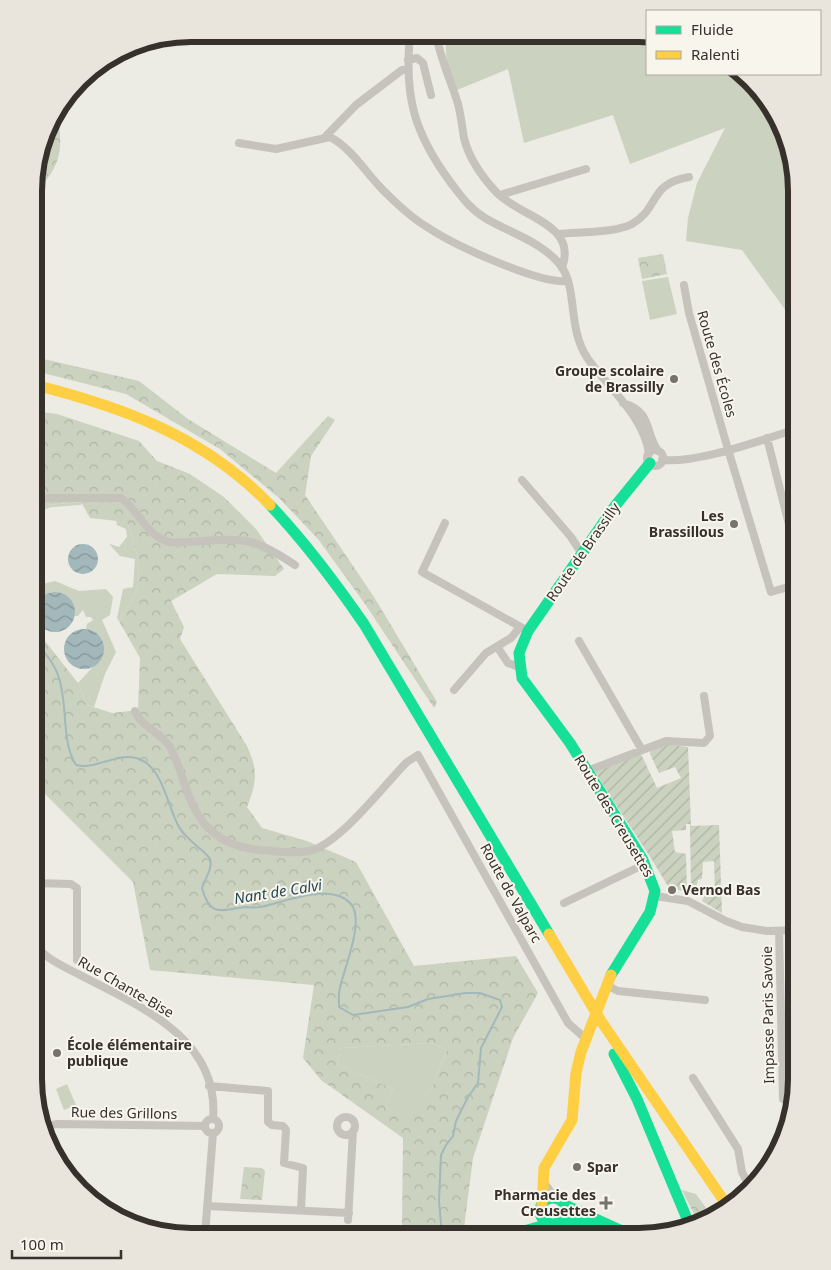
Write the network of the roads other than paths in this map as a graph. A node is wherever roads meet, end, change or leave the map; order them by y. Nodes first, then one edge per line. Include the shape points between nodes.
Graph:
1 (409, 42) edge
2 (439, 42) edge
3 (408, 60) junction
4 (408, 70) junction
5 (431, 95) dead end
6 (326, 136) junction
7 (239, 143) dead end
8 (586, 169) dead end
9 (690, 177) dead end
10 (500, 195) junction
11 (559, 234) junction
12 (562, 268) junction
13 (568, 281) junction
14 (684, 285) dead end
15 (43, 388) edge
16 (623, 403) junction
17 (788, 432) edge
18 (767, 438) junction
19 (728, 449) junction
20 (658, 451) junction
21 (649, 458) junction
22 (662, 460) junction
23 (522, 480) dead end
24 (43, 498) edge
25 (788, 521) edge
26 (445, 523) dead end
27 (582, 554) junction
28 (295, 566) dead end
29 (788, 587) edge
30 (524, 629) junction
31 (579, 641) dead end
32 (520, 644) joint
33 (498, 648) junction
34 (519, 667) junction
35 (454, 690) dead end
36 (704, 696) dead end
37 (135, 711) dead end
38 (642, 750) junction
39 (587, 771) junction
40 (645, 864) junction
41 (43, 883) edge
42 (655, 896) junction
43 (564, 903) dead end
44 (788, 930) edge
45 (779, 931) junction
46 (43, 952) edge
47 (78, 960) dead end
48 (607, 989) junction
49 (586, 997) junction
50 (705, 1000) dead end
51 (586, 1039) junction
52 (693, 1078) dead end
53 (210, 1086) junction
54 (783, 1099) dead end
55 (213, 1119) junction
56 (205, 1126) junction
57 (51, 1127) edge
58 (354, 1131) dead end
59 (213, 1133) junction
60 (690, 1150) junction
61 (543, 1180) junction
62 (747, 1182) edge
63 (555, 1198) junction
64 (724, 1201) edge
65 (721, 1203) edge
66 (566, 1205) junction
67 (207, 1206) junction
68 (541, 1209) junction
69 (301, 1210) junction
70 (564, 1219) junction
71 (687, 1219) edge
72 (549, 1224) junction
73 (206, 1228) edge
74 (517, 1228) edge
75 (534, 1228) edge
76 (598, 1228) edge
77 (616, 1228) edge

1 - 3 street
2 - 10 street via 458,104 468,151
3 - 4 street
3 - 5 street via 416,58 423,63
4 - 6 street via 402,70 356,104
4 - 12 street via 414,116 423,141 465,201 487,219 543,249
6 - 7 street via 276,149
6 - 13 street via 340,144 386,193 432,230 492,259 554,282
8 - 10 street
9 - 11 street via 666,184 641,217 627,226
10 - 11 street
11 - 12 street via 566,250
12 - 13 street
13 - 16 street via 574,328 580,346
14 - 19 street, Route des Écoles
15 - 49 main road via 109,405 169,430 224,464 296,530 364,624
16 - 20 street via 641,413
16 - 21 street via 642,429
17 - 18 street
18 - 19 street
18 - 25 street
19 - 22 street via 680,460
19 - 29 street, Route des Écoles via 772,592
20 - 21 street
20 - 22 street
21 - 22 street via 657,465
21 - 27 main road, Route de Brassilly
23 - 27 street
24 - 28 street via 121,498 152,531 168,542 245,540 262,544
26 - 30 street via 422,572
27 - 30 main road, Route de Brassilly
30 - 32 main road, Route de Brassilly
30 - 33 street
31 - 38 street
32 - 34 main road, Route des Creusettes
33 - 34 street via 508,663
33 - 35 street via 486,653
34 - 39 main road, Route des Creusettes via 524,680
36 - 38 street via 708,740 701,744 666,741
37 - 51 street, Route de Valparc via 171,747 192,803 204,823 222,839 242,848 289,852 318,848 345,829 402,767 418,755 568,1023
38 - 39 street
39 - 40 main road, Route des Creusettes
40 - 42 main road, Route des Creusettes via 655,886
40 - 43 street
41 - 47 street via 71,884 77,888
42 - 45 street via 688,901 742,927
42 - 48 main road, Route des Creusettes via 650,912 619,958
44 - 45 street
45 - 54 street, Impasse Paris Savoie
46 - 53 street, Rue Chante-Bise via 50,959 157,1017 179,1033 199,1059
48 - 50 street
48 - 51 main road, Route des Creusettes
49 - 60 main road
49 - 71 main road via 636,1099
51 - 61 main road via 577,1066 572,1120 546,1162
52 - 62 street via 739,1152
53 - 55 street, Rue Chante-Bise
53 - 69 street via 268,1091 268,1122 282,1125 286,1130 284,1163 303,1168
55 - 56 street
55 - 59 street via 219,1127
56 - 57 street, Rue des Grillons via 67,1124
56 - 59 street via 208,1132
58 - 69 street via 348,1216
59 - 67 street
60 - 64 main road
60 - 65 main road
61 - 63 street
61 - 68 main road
63 - 66 main road
63 - 68 main road via 550,1198
66 - 70 main road
66 - 77 main road
67 - 69 street
67 - 73 street
68 - 72 main road via 542,1217
68 - 74 main road
70 - 72 main road via 560,1223
70 - 76 main road
72 - 75 main road

